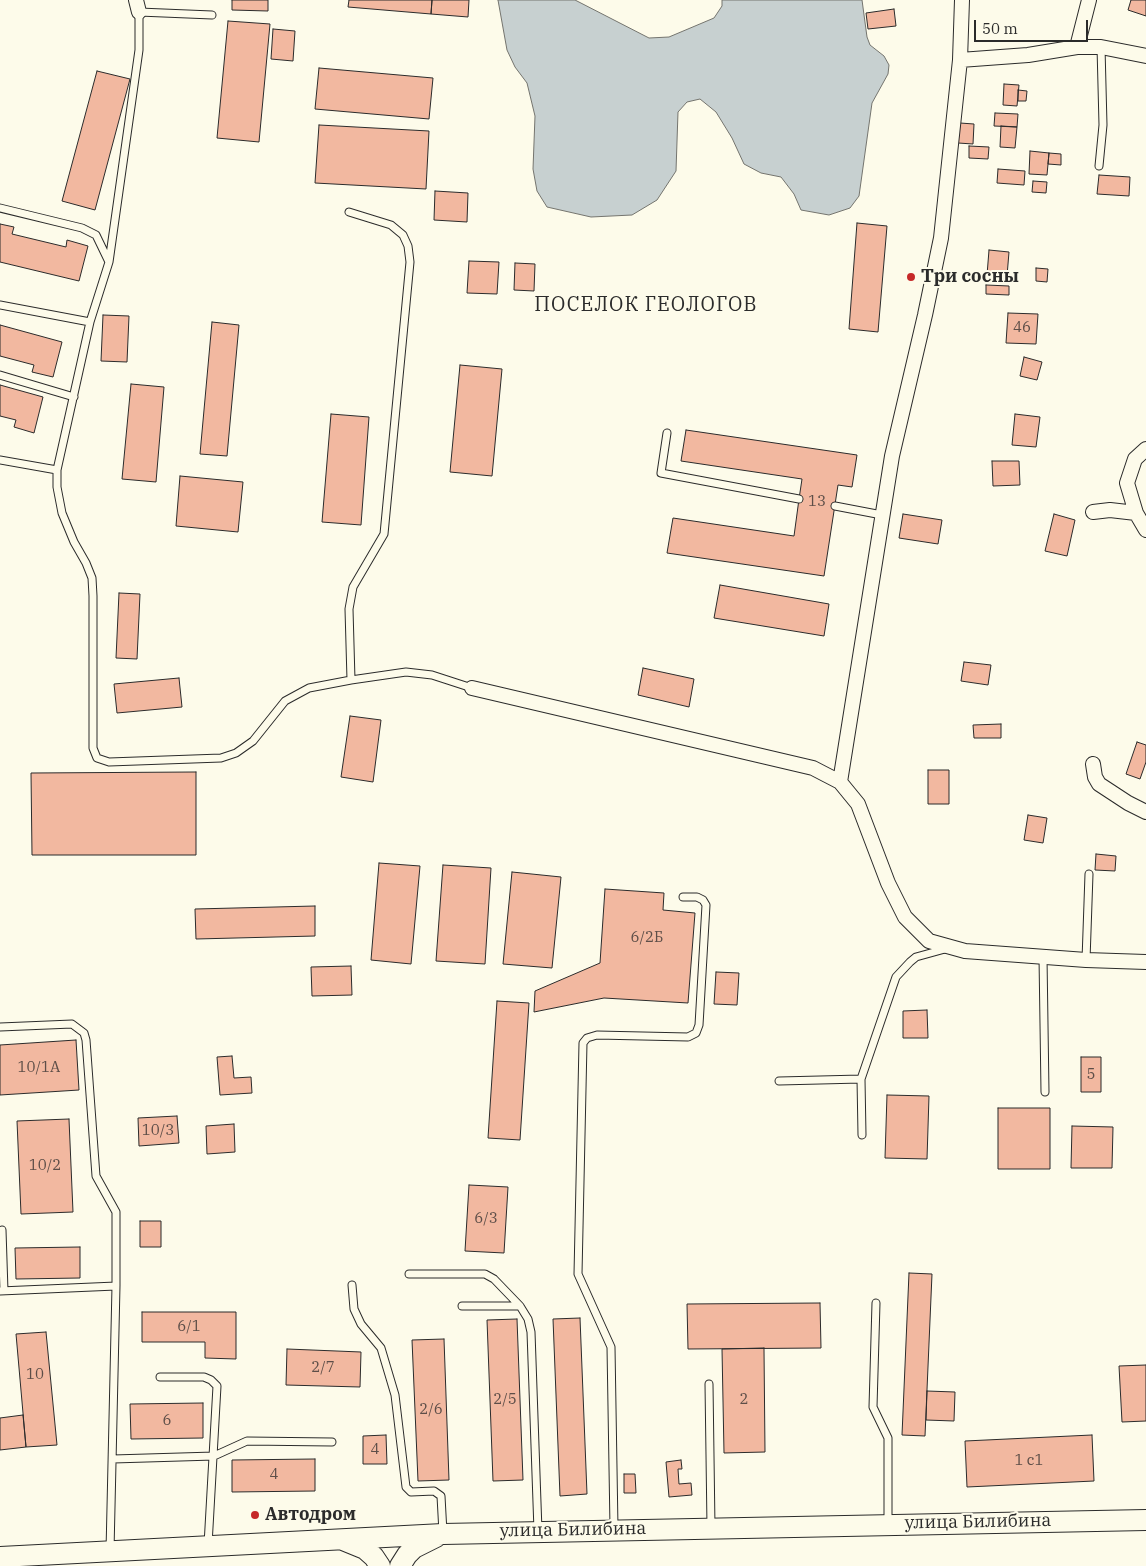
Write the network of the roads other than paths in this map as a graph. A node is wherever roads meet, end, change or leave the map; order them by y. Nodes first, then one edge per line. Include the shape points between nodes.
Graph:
1 (962, 0) edge
2 (1089, 0) edge
3 (137, 6) edge
4 (212, 15) dead end
5 (1077, 47) junction
6 (1101, 47) junction
7 (1146, 56) edge
8 (960, 60) junction
9 (1099, 166) dead end
10 (0, 208) edge
11 (349, 212) dead end
12 (109, 262) junction
13 (0, 305) edge
14 (90, 322) junction
15 (0, 375) edge
16 (74, 397) junction
17 (667, 433) dead end
18 (1146, 449) edge
19 (0, 460) edge
20 (57, 470) junction
21 (799, 499) dead end
22 (835, 506) dead end
23 (1094, 512) dead end
24 (1136, 513) junction
25 (882, 515) junction
26 (1146, 530) edge
27 (351, 680) junction
28 (472, 688) joint
29 (1094, 764) dead end
30 (840, 782) junction
31 (1146, 812) edge
32 (1089, 874) dead end
33 (683, 897) dead end
34 (953, 948) junction
35 (1043, 957) junction
36 (1086, 960) junction
37 (1146, 962) edge
38 (0, 1027) edge
39 (861, 1079) junction
40 (779, 1081) dead end
41 (1045, 1092) dead end
42 (862, 1135) dead end
43 (2, 1230) dead end
44 (409, 1274) dead end
45 (352, 1285) dead end
46 (116, 1286) junction
47 (2, 1291) edge
48 (876, 1303) dead end
49 (462, 1306) dead end
50 (520, 1306) junction
51 (160, 1377) dead end
52 (709, 1384) dead end
53 (332, 1442) dead end
54 (214, 1456) junction
55 (113, 1459) junction
56 (1146, 1520) edge
57 (888, 1524) junction
58 (711, 1528) junction
59 (614, 1529) junction
60 (538, 1531) junction
61 (443, 1534) junction
62 (391, 1536) junction
63 (339, 1538) junction
64 (208, 1546) junction
65 (110, 1551) junction
66 (0, 1557) edge
67 (380, 1566) edge
68 (391, 1566) edge
69 (400, 1566) edge

1 - 8 street
2 - 5 street
3 - 4 lane
3 - 12 lane via 139,50
5 - 6 street
5 - 8 street via 1028,55
6 - 7 street
6 - 9 lane via 1103,125
8 - 25 street via 941,238 892,456
10 - 12 lane via 82,228 96,235
11 - 27 lane via 391,225 403,235 410,262 384,534 353,588 349,609
12 - 14 lane
13 - 14 lane
14 - 16 lane
15 - 16 lane
16 - 20 lane
17 - 21 lane via 660,474
18 - 24 street via 1135,460 1127,483
19 - 20 lane
20 - 27 lane via 62,513 92,578 93,748 97,758 109,762 221,758 236,753 253,741 285,701 308,688
22 - 25 lane
23 - 24 street
24 - 26 street
25 - 30 street
27 - 28 lane via 406,672 432,675
28 - 30 street via 813,768
29 - 31 street via 1099,784
30 - 34 street via 858,804 888,883 905,917 929,941
32 - 36 lane
33 - 59 lane via 697,897 706,905 696,1033 688,1037 597,1035 583,1043 578,1274 611,1347
34 - 35 street
34 - 39 lane via 916,957 896,977
35 - 36 street
35 - 41 lane
36 - 37 street
38 - 46 lane via 72,1024 84,1032 96,1176 116,1212
39 - 40 lane
39 - 42 lane
43 - 47 lane
44 - 50 lane via 486,1274
45 - 61 lane via 354,1309 361,1324 381,1348 395,1395 406,1487 411,1492 434,1491 441,1496
46 - 47 lane
46 - 55 lane
48 - 57 lane via 873,1407 888,1438
49 - 50 lane
50 - 60 lane via 531,1332
51 - 54 lane via 204,1377 217,1386
52 - 58 lane
53 - 54 lane via 247,1441
54 - 55 lane
54 - 64 lane
55 - 65 lane
56 - 57 main road, улица Билибина
57 - 58 main road, улица Билибина
58 - 59 main road, улица Билибина
59 - 60 main road, улица Билибина
60 - 61 main road, улица Билибина
61 - 62 main road, улица Билибина
61 - 69 main road via 414,1548
62 - 63 main road, улица Билибина
62 - 68 main road
63 - 64 main road, улица Билибина
63 - 67 main road via 365,1550
64 - 65 main road, улица Билибина
65 - 66 main road, улица Билибина

